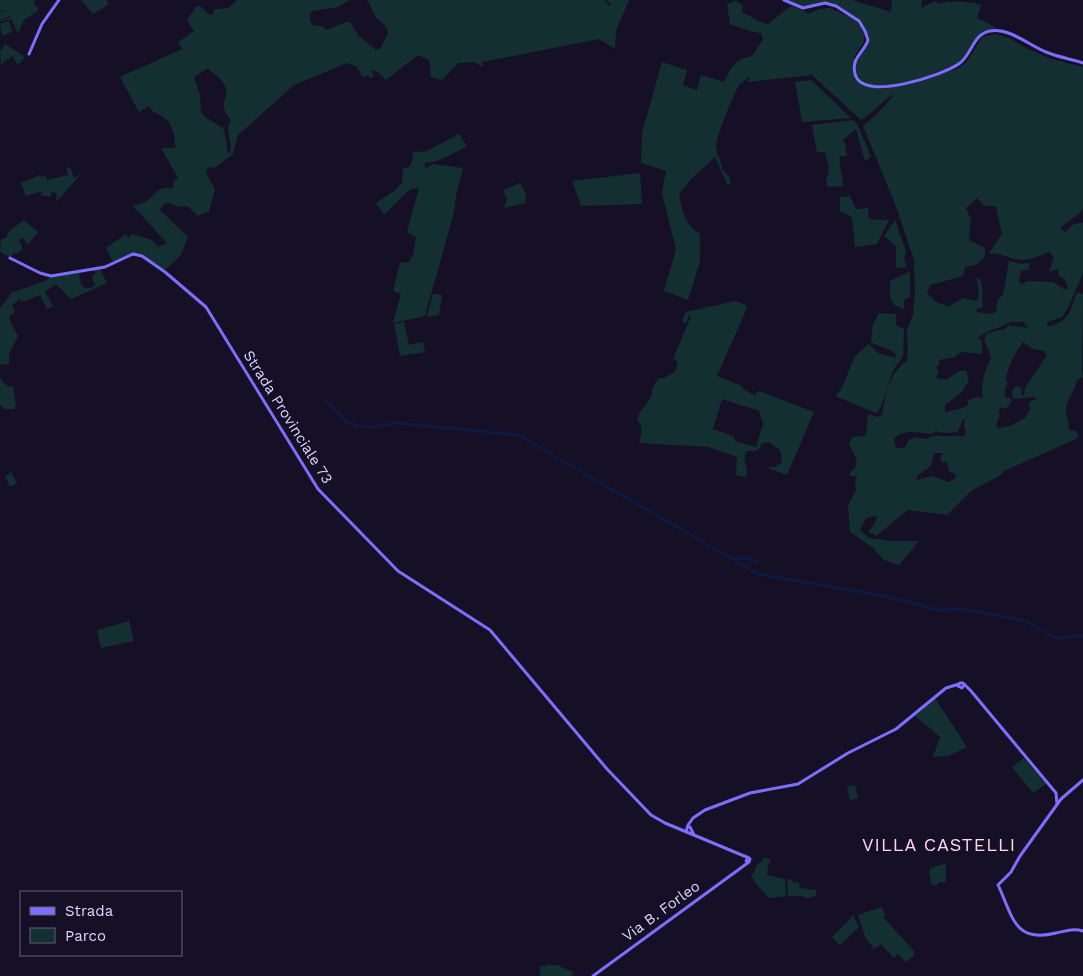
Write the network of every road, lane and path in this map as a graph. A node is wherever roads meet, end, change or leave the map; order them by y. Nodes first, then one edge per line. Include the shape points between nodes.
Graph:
1 (59, 0) edge
2 (784, 0) edge
3 (29, 54) dead end
4 (1083, 63) edge
5 (10, 258) dead end
6 (1083, 780) edge
7 (1058, 796) junction
8 (690, 825) junction
9 (678, 828) junction
10 (686, 832) junction
11 (694, 836) junction
12 (1083, 931) edge
13 (593, 976) edge

1 - 3 main road via 42,24
2 - 4 main road via 803,8 830,4 856,17 868,40 857,57 854,71 857,80 864,85 903,85 956,65 966,57 979,36 995,30 1030,42 1048,53
5 - 9 main road, Strada Provinciale 73 via 40,274 51,276 105,267 133,254 142,256 165,272 206,307 323,494 398,571 486,626 607,768 657,819
6 - 7 main road via 1065,795
7 - 8 main road via 968,689 952,685 901,726 848,752 798,784 750,793 702,812
7 - 12 main road via 1057,804 999,886 1018,926 1026,933 1045,936
8 - 9 main road
8 - 10 main road
8 - 11 main road
9 - 10 main road
10 - 11 main road
11 - 13 main road, Via B. Forleo via 748,860

